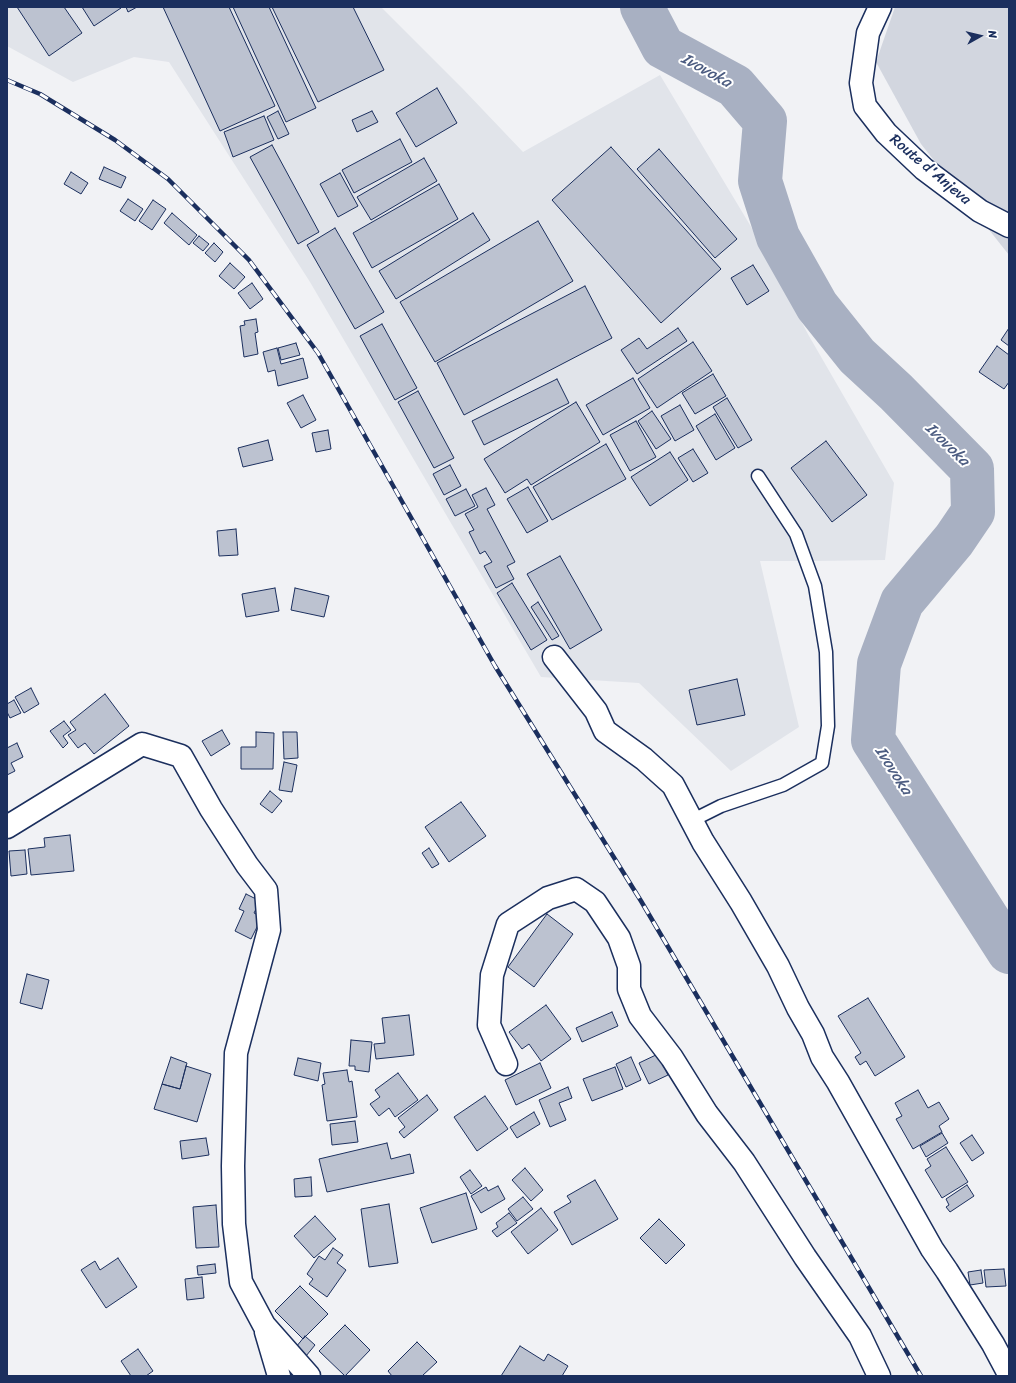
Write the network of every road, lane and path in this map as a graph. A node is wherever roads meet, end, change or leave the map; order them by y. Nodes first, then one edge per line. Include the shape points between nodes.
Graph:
1 (880, 7) edge
2 (1009, 226) edge
3 (758, 476) dead end
4 (554, 657) dead end
5 (691, 821) junction
6 (7, 827) edge
7 (506, 1064) dead end
8 (264, 1325) junction
9 (1009, 1374) edge
10 (279, 1376) edge
11 (309, 1376) edge
12 (879, 1376) edge

1 - 2 street, Route d'Anjeva via 868,33 861,83 865,106 886,133 924,169 980,210
3 - 5 lane via 796,534 815,586 826,652 828,726 822,763 783,785 721,806
4 - 5 street via 596,711 605,731 644,759 673,785
5 - 9 street via 742,902 778,966 822,1057 932,1249 993,1344
6 - 8 street via 142,744 181,756 211,809 266,890 269,930 236,1053 233,1166 234,1224 241,1282
7 - 12 street via 490,1025 492,976 508,924 548,898 576,889 595,902 619,938 629,966 629,989 640,1016 672,1058 707,1114 744,1162 860,1336
8 - 10 street
8 - 11 street

